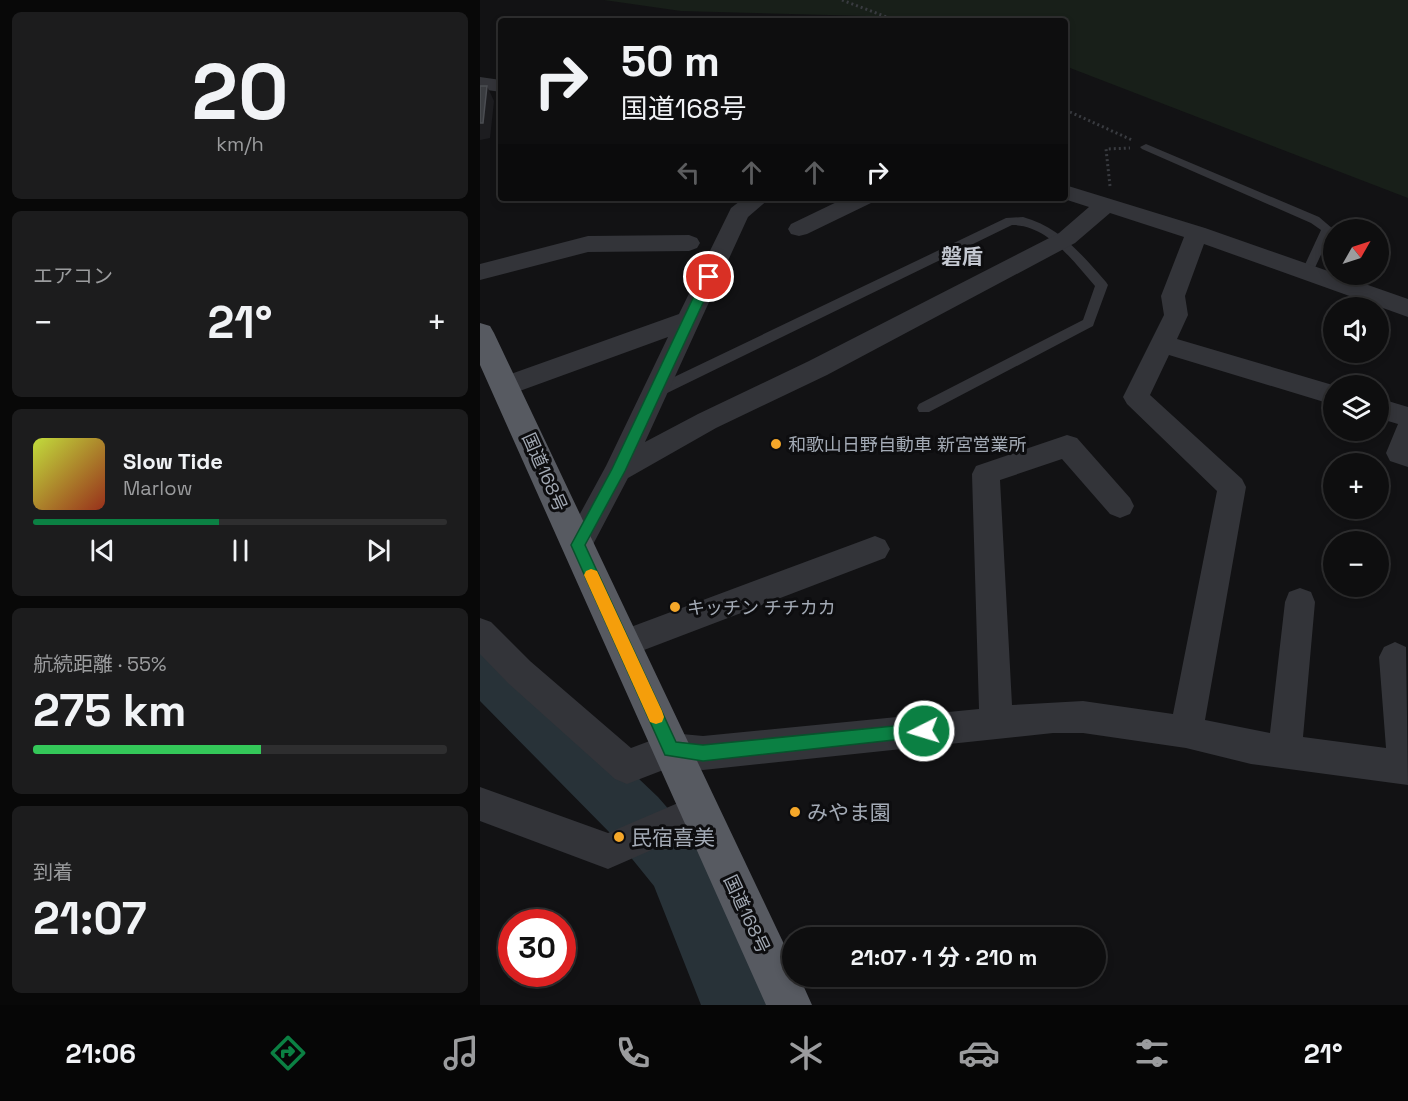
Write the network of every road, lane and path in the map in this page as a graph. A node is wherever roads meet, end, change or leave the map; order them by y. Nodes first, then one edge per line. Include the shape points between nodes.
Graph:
1 (842, 0) edge
2 (889, 18) edge
3 (480, 83) edge
4 (498, 86) edge
5 (1068, 112) edge
6 (1146, 147) junction
7 (1068, 193) edge
8 (755, 201) edge
9 (857, 201) edge
10 (1107, 204) junction
11 (799, 229) dead end
12 (1197, 233) junction
13 (1062, 240) junction
14 (689, 243) dead end
15 (1308, 271) junction
16 (480, 272) edge
17 (1408, 308) edge
18 (689, 320) junction
19 (480, 333) edge
20 (1162, 344) junction
21 (506, 386) junction
22 (1323, 392) edge
23 (654, 393) junction
24 (924, 408) dead end
25 (1389, 411) edge
26 (1408, 417) edge
27 (1408, 431) edge
28 (1408, 456) edge
29 (618, 471) junction
30 (1120, 506) dead end
31 (578, 545) junction
32 (875, 549) dead end
33 (1300, 602) dead end
34 (480, 632) edge
35 (623, 644) junction
36 (1395, 657) dead end
37 (996, 724) junction
38 (1186, 732) junction
39 (671, 750) junction
40 (1285, 752) junction
41 (1406, 768) edge
42 (480, 804) edge
43 (699, 812) junction
44 (789, 1005) edge

1 - 2 path
3 - 4 street
5 - 6 path
6 - 10 path via 1106,149 1110,187
6 - 15 lane via 1315,220 1327,229
7 - 10 street
8 - 18 street via 739,213
9 - 11 street
10 - 12 street
10 - 13 street
12 - 15 street
12 - 20 street via 1173,296 1176,315
13 - 23 lane via 1023,219 1010,221
13 - 24 lane via 1101,285 1088,323
13 - 29 street via 818,368 706,421
14 - 16 street via 588,244
15 - 17 street
18 - 21 street
18 - 23 street
19 - 21 highway, 国道168号
20 - 22 street
20 - 38 street via 1136,397 1232,487
21 - 31 highway, 国道168号
23 - 29 street
25 - 26 street
27 - 28 street via 1400,453
29 - 31 street
30 - 37 street via 1067,446 986,474
31 - 35 highway, 国道168号
32 - 35 street
33 - 40 street
34 - 39 street via 519,672 627,767
35 - 39 highway, 国道168号
36 - 41 street
37 - 38 street via 1083,717
37 - 39 street via 703,753
38 - 40 street
39 - 43 highway, 国道168号
40 - 41 street
42 - 43 street via 608,851
43 - 44 highway, 国道168号

